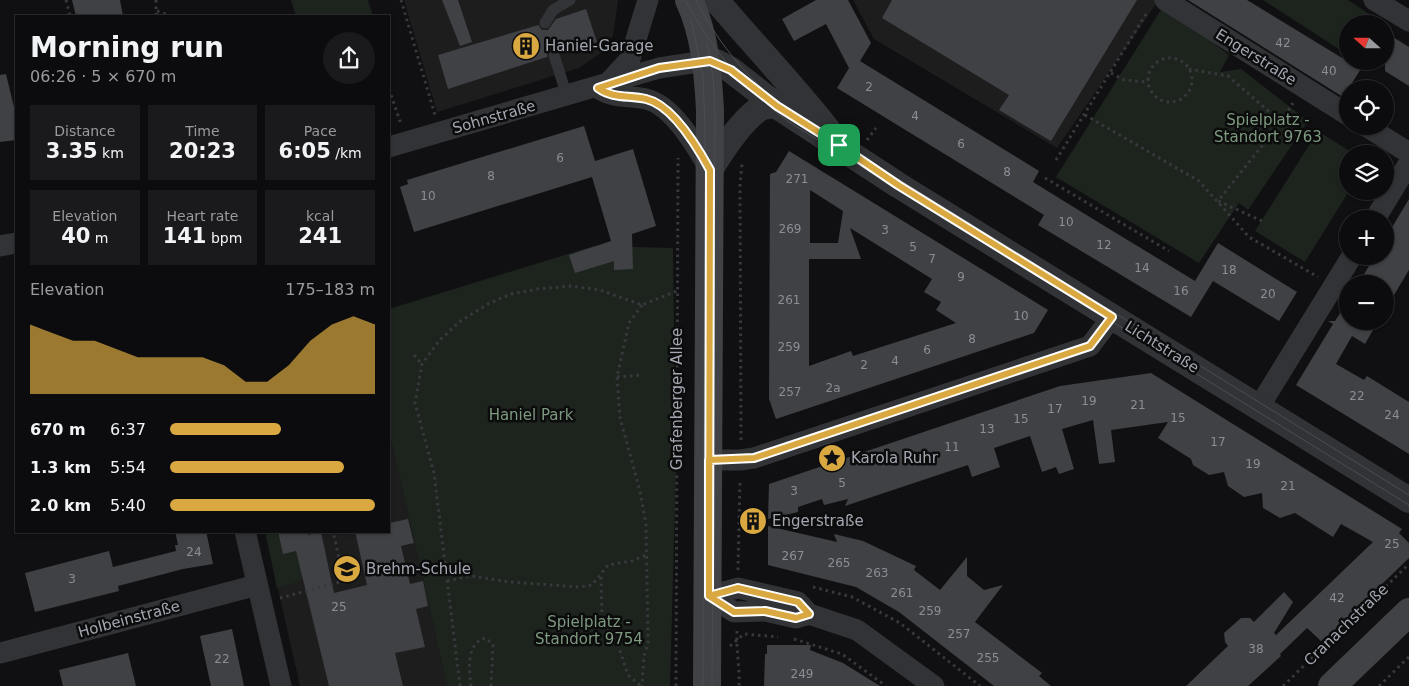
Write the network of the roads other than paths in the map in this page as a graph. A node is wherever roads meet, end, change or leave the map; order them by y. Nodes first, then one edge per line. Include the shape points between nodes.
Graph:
1 (570, 0) edge
2 (648, 0) edge
3 (689, 0) edge
4 (716, 0) edge
5 (1374, 0) edge
6 (1158, 4) edge
7 (1409, 21) edge
8 (545, 23) dead end
9 (554, 55) dead end
10 (705, 61) junction
11 (602, 86) junction
12 (567, 96) junction
13 (777, 106) junction
14 (1339, 110) edge
15 (1380, 135) edge
16 (397, 144) edge
17 (839, 145) junction
18 (1409, 154) edge
19 (1409, 163) edge
20 (710, 170) junction
21 (1380, 210) edge
22 (15, 242) edge
23 (0, 246) edge
24 (1346, 265) edge
25 (1112, 317) junction
26 (1259, 407) junction
27 (709, 460) junction
28 (1409, 500) edge
29 (245, 533) edge
30 (259, 594) junction
31 (709, 596) junction
32 (1409, 612) edge
33 (0, 653) edge
34 (281, 686) edge
35 (707, 686) edge
36 (934, 686) edge
37 (1332, 686) edge

1 - 8 lane via 552,10
2 - 11 street via 630,59
3 - 10 main road via 698,23
4 - 17 street via 793,86
5 - 7 street
6 - 14 street, Engerstraße
9 - 12 lane
10 - 11 street, Sohnstraße via 659,68
10 - 13 street, Lichtstraße via 716,62 731,70
10 - 20 main road via 710,101
11 - 12 street, Sohnstraße
11 - 20 street via 606,94 646,99 663,106 686,133
12 - 16 street, Sohnstraße
13 - 17 street, Lichtstraße
13 - 20 street via 763,107 754,114
15 - 18 street
17 - 25 street, Lichtstraße
19 - 21 street
20 - 27 main road
22 - 23 street
24 - 26 street
25 - 26 street, Lichtstraße
25 - 27 street via 1090,346 740,460
26 - 28 street, Lichtstraße
27 - 31 main road
29 - 30 street
30 - 33 street, Holbeinstraße
30 - 34 street
31 - 35 main road
31 - 36 street via 738,588 798,602 809,614 857,630
32 - 37 main road

